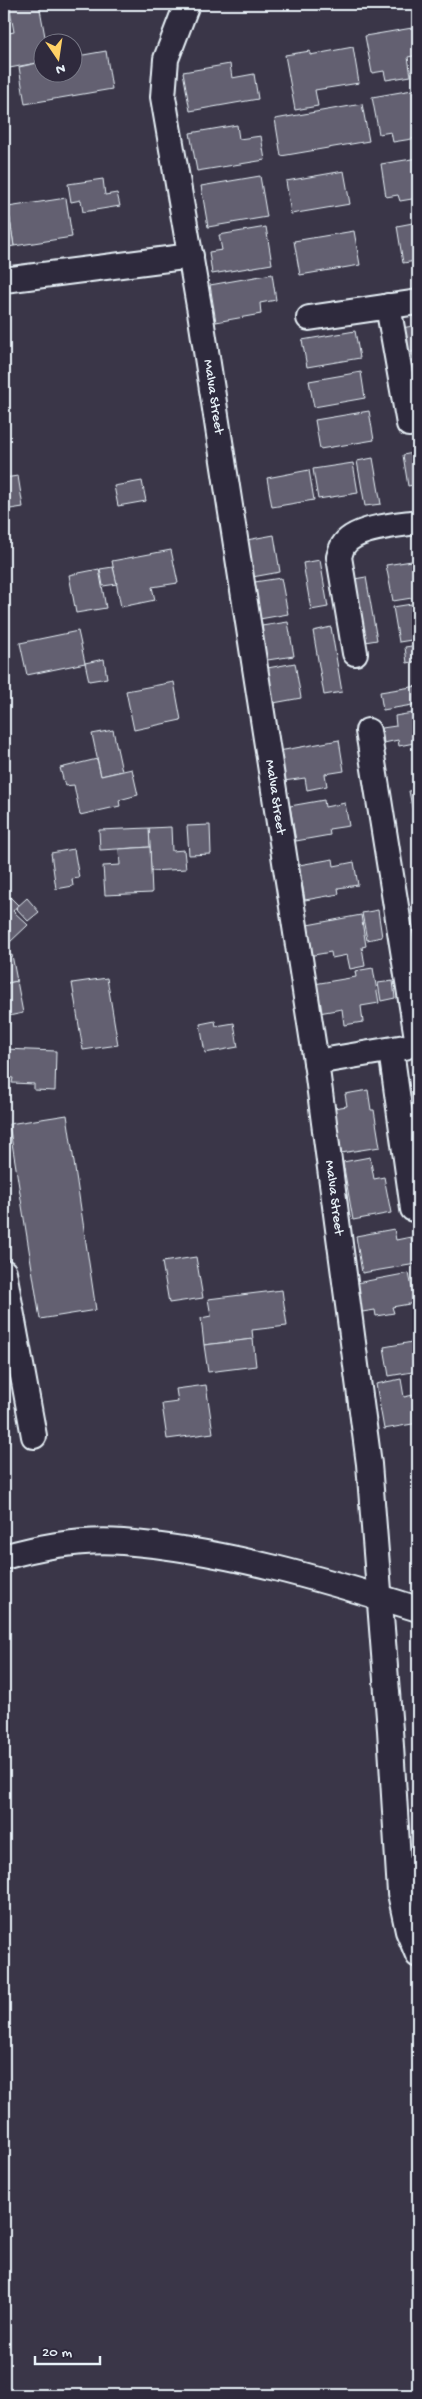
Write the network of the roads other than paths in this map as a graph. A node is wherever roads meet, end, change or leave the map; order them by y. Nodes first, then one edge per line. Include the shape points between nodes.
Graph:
1 (188, 4) edge
2 (191, 256) junction
3 (4, 280) edge
4 (418, 302) edge
5 (388, 306) junction
6 (309, 318) dead end
7 (409, 424) dead end
8 (418, 522) edge
9 (355, 653) dead end
10 (368, 731) dead end
11 (418, 1045) edge
12 (391, 1050) junction
13 (316, 1062) junction
14 (413, 1209) dead end
15 (4, 1272) edge
16 (34, 1436) dead end
17 (4, 1557) edge
18 (378, 1596) junction
19 (418, 1609) edge
20 (418, 1955) edge

1 - 2 street, Malva Street via 166,59 163,88
2 - 3 street
2 - 13 street, Malva Street
4 - 5 street
5 - 6 street
5 - 7 street
8 - 9 street via 371,530 355,535 343,545 339,557
10 - 11 street
11 - 12 street
12 - 13 street
12 - 14 street
13 - 18 street, Malva Street via 369,1464
15 - 16 street
17 - 18 street via 37,1548 84,1542 122,1542 226,1557
18 - 19 street
18 - 20 street, Malva Street via 400,1892 408,1931

